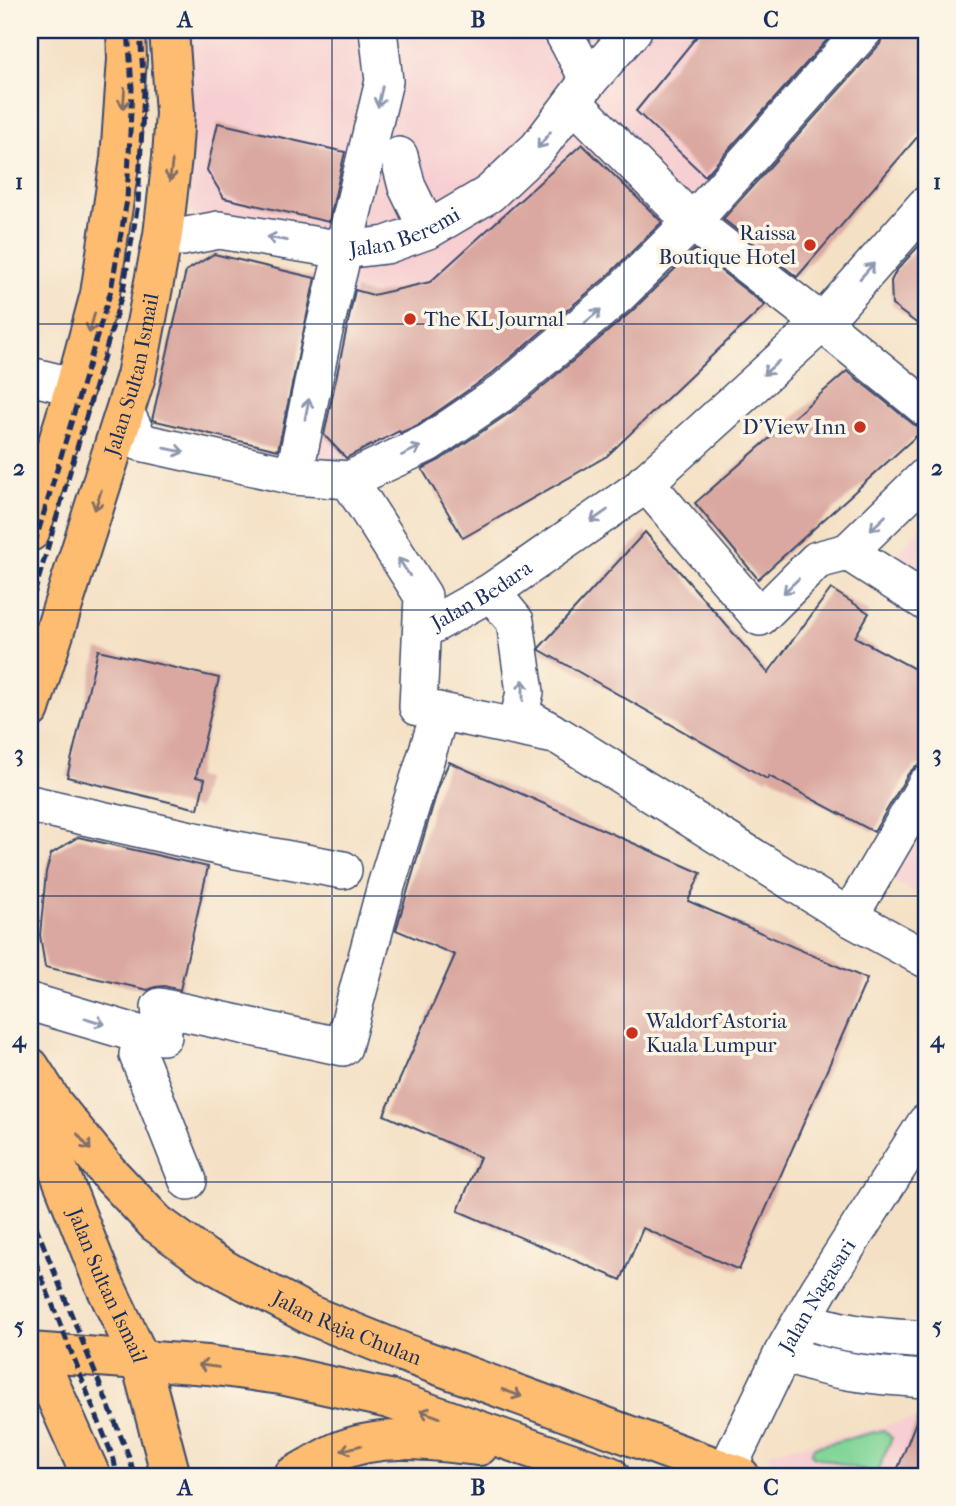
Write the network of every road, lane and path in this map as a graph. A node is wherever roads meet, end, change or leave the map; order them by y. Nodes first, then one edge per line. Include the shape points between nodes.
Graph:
1 (126, 30) edge
2 (169, 30) edge
3 (378, 30) edge
4 (562, 30) edge
5 (633, 30) edge
6 (864, 30) edge
7 (581, 91) junction
8 (399, 156) dead end
9 (926, 205) edge
10 (692, 222) junction
11 (428, 230) junction
12 (161, 241) junction
13 (344, 250) junction
14 (822, 323) junction
15 (30, 376) edge
16 (75, 387) junction
17 (127, 404) junction
18 (926, 408) edge
19 (294, 476) junction
20 (926, 476) edge
21 (349, 480) junction
22 (645, 482) junction
23 (30, 532) edge
24 (848, 552) junction
25 (492, 592) junction
26 (926, 602) edge
27 (423, 630) junction
28 (30, 709) edge
29 (438, 711) junction
30 (559, 736) junction
31 (926, 785) edge
32 (30, 804) edge
33 (343, 870) dead end
34 (849, 917) junction
35 (926, 959) edge
36 (30, 1003) edge
37 (142, 1035) junction
38 (30, 1067) edge
39 (30, 1098) edge
40 (926, 1123) edge
41 (188, 1181) dead end
42 (803, 1299) junction
43 (926, 1340) edge
44 (33, 1352) edge
45 (783, 1353) junction
46 (140, 1359) junction
47 (926, 1379) edge
48 (564, 1461) junction
49 (730, 1474) edge
50 (91, 1476) edge
51 (171, 1476) edge
52 (293, 1476) edge
53 (610, 1476) edge

1 -> 16 main road via 120,159 100,295
2 -> 12 main road, Jalan Sultan Ismail via 176,113
3 -> 13 street via 384,80
4 - 7 street
5 - 7 street, Jalan Beremi
6 - 10 street
7 - 10 street
7 -> 11 street, Jalan Beremi via 538,148 489,194
8 - 11 street via 407,187
14 -> 9 street, Jalan Bedara
10 - 14 street
21 -> 10 street via 428,443 503,392 618,295
11 - 13 street, Jalan Beremi via 386,244
13 -> 12 street, Jalan Beremi via 219,230
12 - 17 main road, Jalan Sultan Ismail
19 -> 13 street
14 - 18 street
14 -> 22 street, Jalan Bedara
15 - 16 street
16 - 23 main road
17 -> 19 street via 140,442
17 -> 28 main road, Jalan Sultan Ismail
19 - 21 street
20 -> 24 street
27 -> 21 street via 423,596
24 -> 22 street via 817,560 760,617
22 -> 25 street, Jalan Bedara
24 - 26 street
25 - 27 street, Jalan Bedara
30 -> 25 street via 520,714 525,692 515,621
27 - 29 street, Jalan Bedara via 418,707
29 - 30 street
29 - 37 street via 343,1047 160,1007 163,1036
30 - 34 street
31 - 34 street
32 - 33 street
34 - 35 street
36 -> 37 street
37 - 41 street via 138,1055
38 -> 49 main road, Jalan Raja Chulan via 54,1105 156,1223 222,1268 310,1315
39 - 46 main road, Jalan Sultan Ismail via 101,1277
40 - 42 street, Jalan Nagasari
42 - 43 street via 825,1328
42 - 45 street, Jalan Nagasari
44 - 46 main road
44 - 50 main road
45 - 47 street via 808,1364
45 - 49 street, Jalan Nagasari
48 -> 46 main road via 389,1399 281,1375
46 - 51 main road, Jalan Sultan Ismail
48 -> 52 main road via 412,1439 374,1442 338,1452
48 - 53 main road

